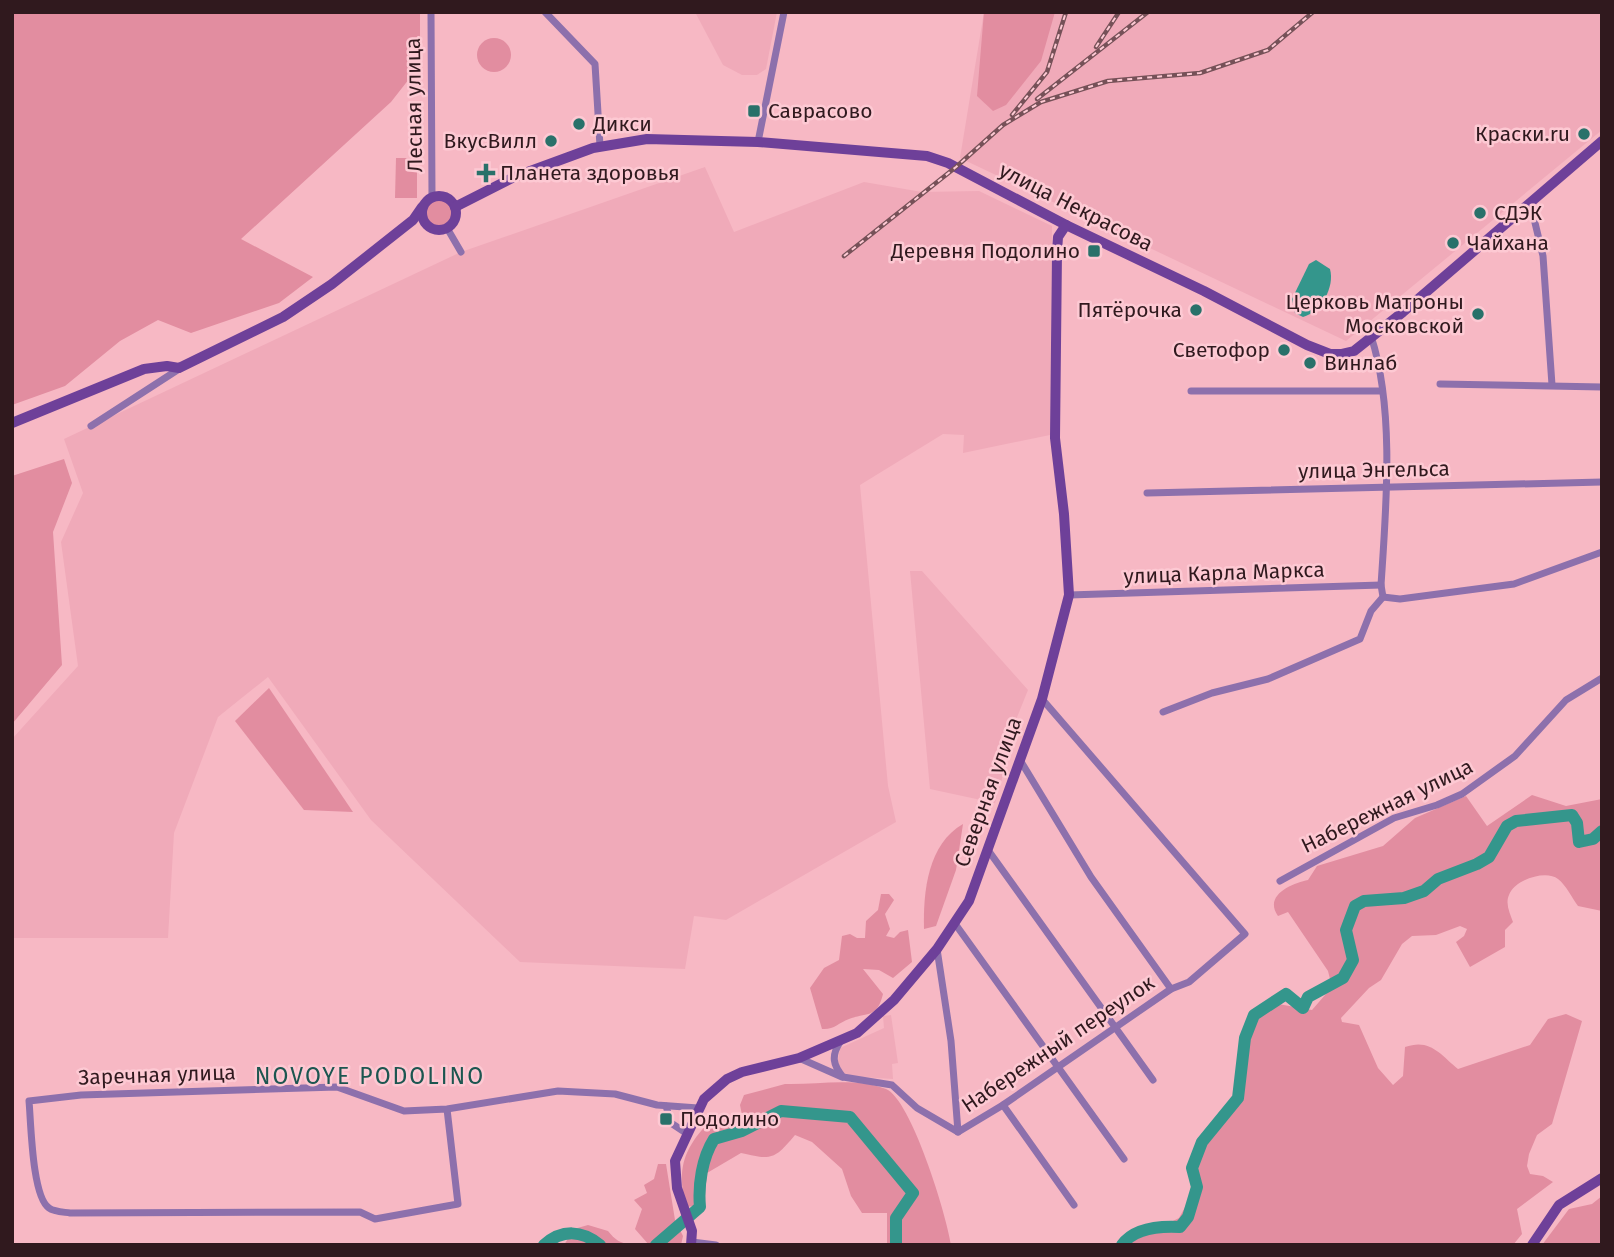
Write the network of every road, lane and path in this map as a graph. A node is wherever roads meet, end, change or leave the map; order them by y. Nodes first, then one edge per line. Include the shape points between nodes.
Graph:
1 (431, 12) edge
2 (545, 12) edge
3 (784, 12) edge
4 (1602, 141) edge
5 (758, 142) junction
6 (600, 146) junction
7 (432, 197) junction
8 (1531, 202) junction
9 (422, 206) junction
10 (455, 206) junction
11 (1066, 225) junction
12 (428, 226) junction
13 (447, 228) junction
14 (400, 230) junction
15 (461, 252) dead end
16 (1371, 336) junction
17 (179, 368) junction
18 (1440, 384) dead end
19 (1552, 385) junction
20 (1602, 387) edge
21 (1191, 391) dead end
22 (1381, 391) junction
23 (12, 423) edge
24 (91, 426) dead end
25 (1602, 482) edge
26 (1387, 487) junction
27 (1147, 493) dead end
28 (1602, 552) edge
29 (1381, 585) junction
30 (1069, 595) junction
31 (1383, 597) junction
32 (1602, 678) edge
33 (1042, 699) junction
34 (1163, 712) dead end
35 (1020, 760) junction
36 (988, 850) junction
37 (1280, 881) dead end
38 (956, 925) junction
39 (937, 949) junction
40 (1171, 989) junction
41 (1114, 1027) junction
42 (840, 1042) junction
43 (799, 1058) junction
44 (1058, 1067) junction
45 (843, 1077) junction
46 (1153, 1080) dead end
47 (1003, 1105) junction
48 (666, 1106) junction
49 (698, 1108) junction
50 (447, 1109) junction
51 (958, 1132) junction
52 (687, 1133) junction
53 (1124, 1159) dead end
54 (1602, 1178) edge
55 (1074, 1205) dead end
56 (691, 1244) edge
57 (716, 1245) edge
58 (1532, 1245) edge

1 - 7 street, Лесная улица
2 - 6 street via 595,64
3 - 5 street
4 - 8 street, улица Некрасова
5 - 6 street, улица Некрасова via 647,139
5 - 11 street, улица Некрасова via 927,156
6 - 10 street, улица Некрасова via 514,177
7 - 9 street
7 - 10 street via 441,196
8 - 16 street, улица Некрасова
8 - 19 street via 1543,257
9 - 12 street
9 - 14 street
10 - 13 street via 455,219
11 - 16 street, улица Некрасова via 1330,354 1354,351
11 - 30 street, Северная улица via 1058,237 1057,252 1055,438
12 - 13 street
12 - 14 street
13 - 15 street
14 - 17 street via 283,317
16 - 22 street
17 - 23 street via 144,369
17 - 24 street
18 - 19 street
19 - 20 street
21 - 22 street
22 - 26 street
25 - 26 street, улица Энгельса
26 - 27 street, улица Энгельса
26 - 29 street
28 - 31 street via 1514,584
29 - 30 street, улица Карла Маркса
29 - 31 street
30 - 33 street, Северная улица
31 - 34 street via 1370,611 1360,639 1268,679
32 - 37 street, Набережная улица via 1566,700 1515,757 1462,793 1395,818
33 - 35 street, Северная улица
33 - 40 street, Набережный переулок via 1245,934 1189,982
35 - 36 street, Северная улица
35 - 40 street via 1091,877
36 - 38 street, Северная улица
36 - 41 street
38 - 39 street, Северная улица
38 - 44 street
39 - 42 street, Северная улица via 873,1021
39 - 51 street
40 - 41 street, Набережный переулок
41 - 44 street, Набережный переулок
41 - 46 street
42 - 43 street, Северная улица
42 - 45 street via 834,1057 835,1068
43 - 45 street, Набережный переулок
43 - 49 street, Северная улица via 727,1079
44 - 47 street, Набережный переулок
44 - 53 street
45 - 51 street, Набережный переулок via 892,1086 917,1108
47 - 51 street, Набережный переулок
47 - 55 street
48 - 49 street, Заречная улица
48 - 50 street, Заречная улица via 615,1094 558,1091
48 - 52 street via 671,1124
49 - 52 street, Северная улица
50 - 50 street, Заречная улица via 404,1111 337,1087 80,1095 29,1101 37,1178 42,1201 50,1209 71,1213 360,1212 375,1219 458,1204
52 - 56 street, Северная улица via 675,1171 689,1218
54 - 58 street via 1559,1205
56 - 57 street

